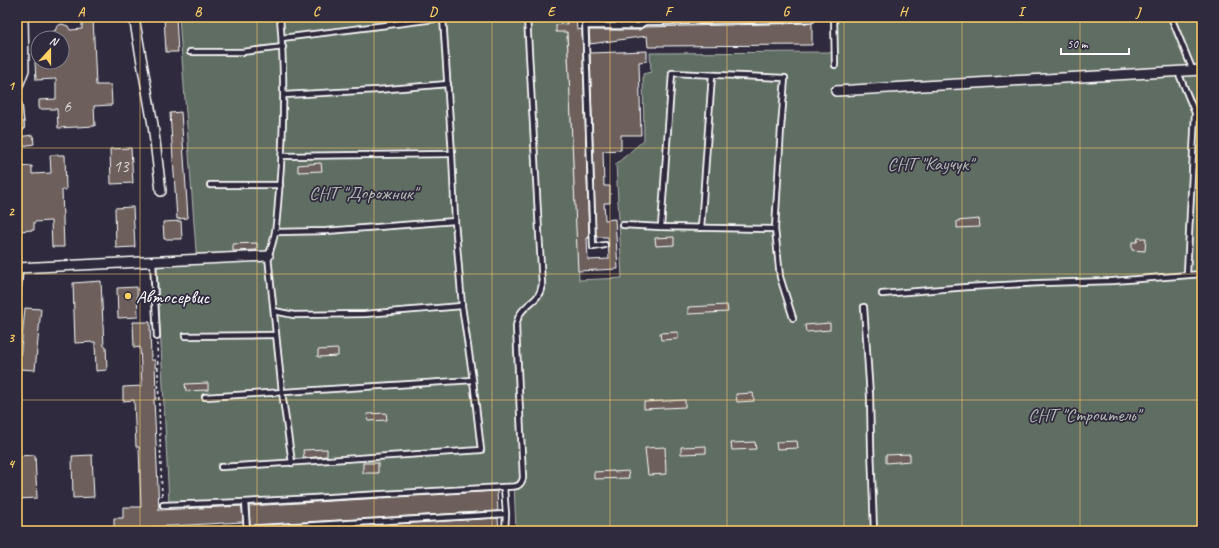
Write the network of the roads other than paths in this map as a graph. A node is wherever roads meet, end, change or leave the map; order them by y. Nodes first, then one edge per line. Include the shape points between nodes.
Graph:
1 (23, 17) edge
2 (134, 17) edge
3 (280, 17) edge
4 (527, 17) edge
5 (585, 17) edge
6 (618, 17) edge
7 (812, 17) edge
8 (834, 17) edge
9 (1170, 17) edge
10 (443, 18) edge
11 (780, 18) edge
12 (664, 19) edge
13 (694, 19) edge
14 (722, 19) edge
15 (752, 19) edge
16 (645, 20) edge
17 (586, 26) junction
18 (618, 26) junction
19 (282, 38) junction
20 (283, 47) junction
21 (190, 52) dead end
22 (835, 65) dead end
23 (1197, 71) edge
24 (1178, 72) junction
25 (712, 75) junction
26 (448, 84) junction
27 (17, 88) edge
28 (836, 91) dead end
29 (284, 95) junction
30 (17, 106) edge
31 (19, 127) dead end
32 (452, 154) junction
33 (282, 156) junction
34 (210, 185) dead end
35 (280, 185) junction
36 (161, 191) dead end
37 (455, 221) junction
38 (623, 224) dead end
39 (661, 227) junction
40 (701, 228) junction
41 (775, 229) junction
42 (276, 232) junction
43 (605, 245) dead end
44 (268, 256) junction
45 (153, 262) junction
46 (18, 268) edge
47 (1187, 274) junction
48 (1202, 274) edge
49 (882, 294) dead end
50 (17, 298) edge
51 (462, 306) junction
52 (864, 307) dead end
53 (274, 311) junction
54 (792, 318) dead end
55 (276, 335) junction
56 (186, 336) dead end
57 (157, 337) road end
58 (473, 380) junction
59 (282, 392) junction
60 (205, 397) dead end
61 (292, 463) junction
62 (221, 467) dead end
63 (504, 487) junction
64 (245, 502) junction
65 (162, 505) road end
66 (506, 514) junction
67 (247, 530) edge
68 (212, 531) edge
69 (505, 531) edge
70 (874, 531) edge

1 - 27 street via 24,70
2 - 36 street via 153,125
3 - 19 lane
4 - 63 lane via 542,285 540,294 521,312 516,326 523,478 518,486
5 - 17 lane
6 - 18 lane
7 - 11 lane
8 - 22 lane
9 - 23 lane
10 - 19 lane
10 - 26 lane
11 - 15 lane
12 - 13 lane
12 - 16 lane
13 - 14 lane
14 - 15 lane
16 - 18 lane via 639,26
17 - 18 lane
17 - 43 lane via 593,247
19 - 20 lane
20 - 21 lane via 242,52
20 - 29 lane
23 - 24 street
24 - 28 street
24 - 47 lane via 1195,113
25 - 39 lane via 672,74
25 - 40 lane
25 - 41 lane via 785,78
26 - 29 lane
26 - 32 lane
29 - 33 lane
30 - 31 street
32 - 33 lane
32 - 37 lane
33 - 35 lane
34 - 35 lane
35 - 42 lane
37 - 42 lane via 326,231
37 - 51 lane
38 - 39 lane
39 - 40 lane
40 - 41 lane
41 - 54 lane via 780,277
42 - 44 lane
44 - 45 street
44 - 53 lane
45 - 46 street
45 - 57 lane
46 - 50 lane
47 - 48 lane
47 - 49 lane via 1113,281 967,287
51 - 53 lane via 365,314 294,315
51 - 58 lane
52 - 70 lane via 870,396
53 - 55 lane
55 - 56 lane
55 - 59 lane
58 - 59 lane
58 - 61 lane via 480,450
59 - 60 lane
59 - 61 lane
61 - 62 lane
63 - 64 lane
63 - 66 lane
64 - 65 lane
64 - 67 lane
66 - 67 lane
66 - 69 lane
67 - 68 lane

